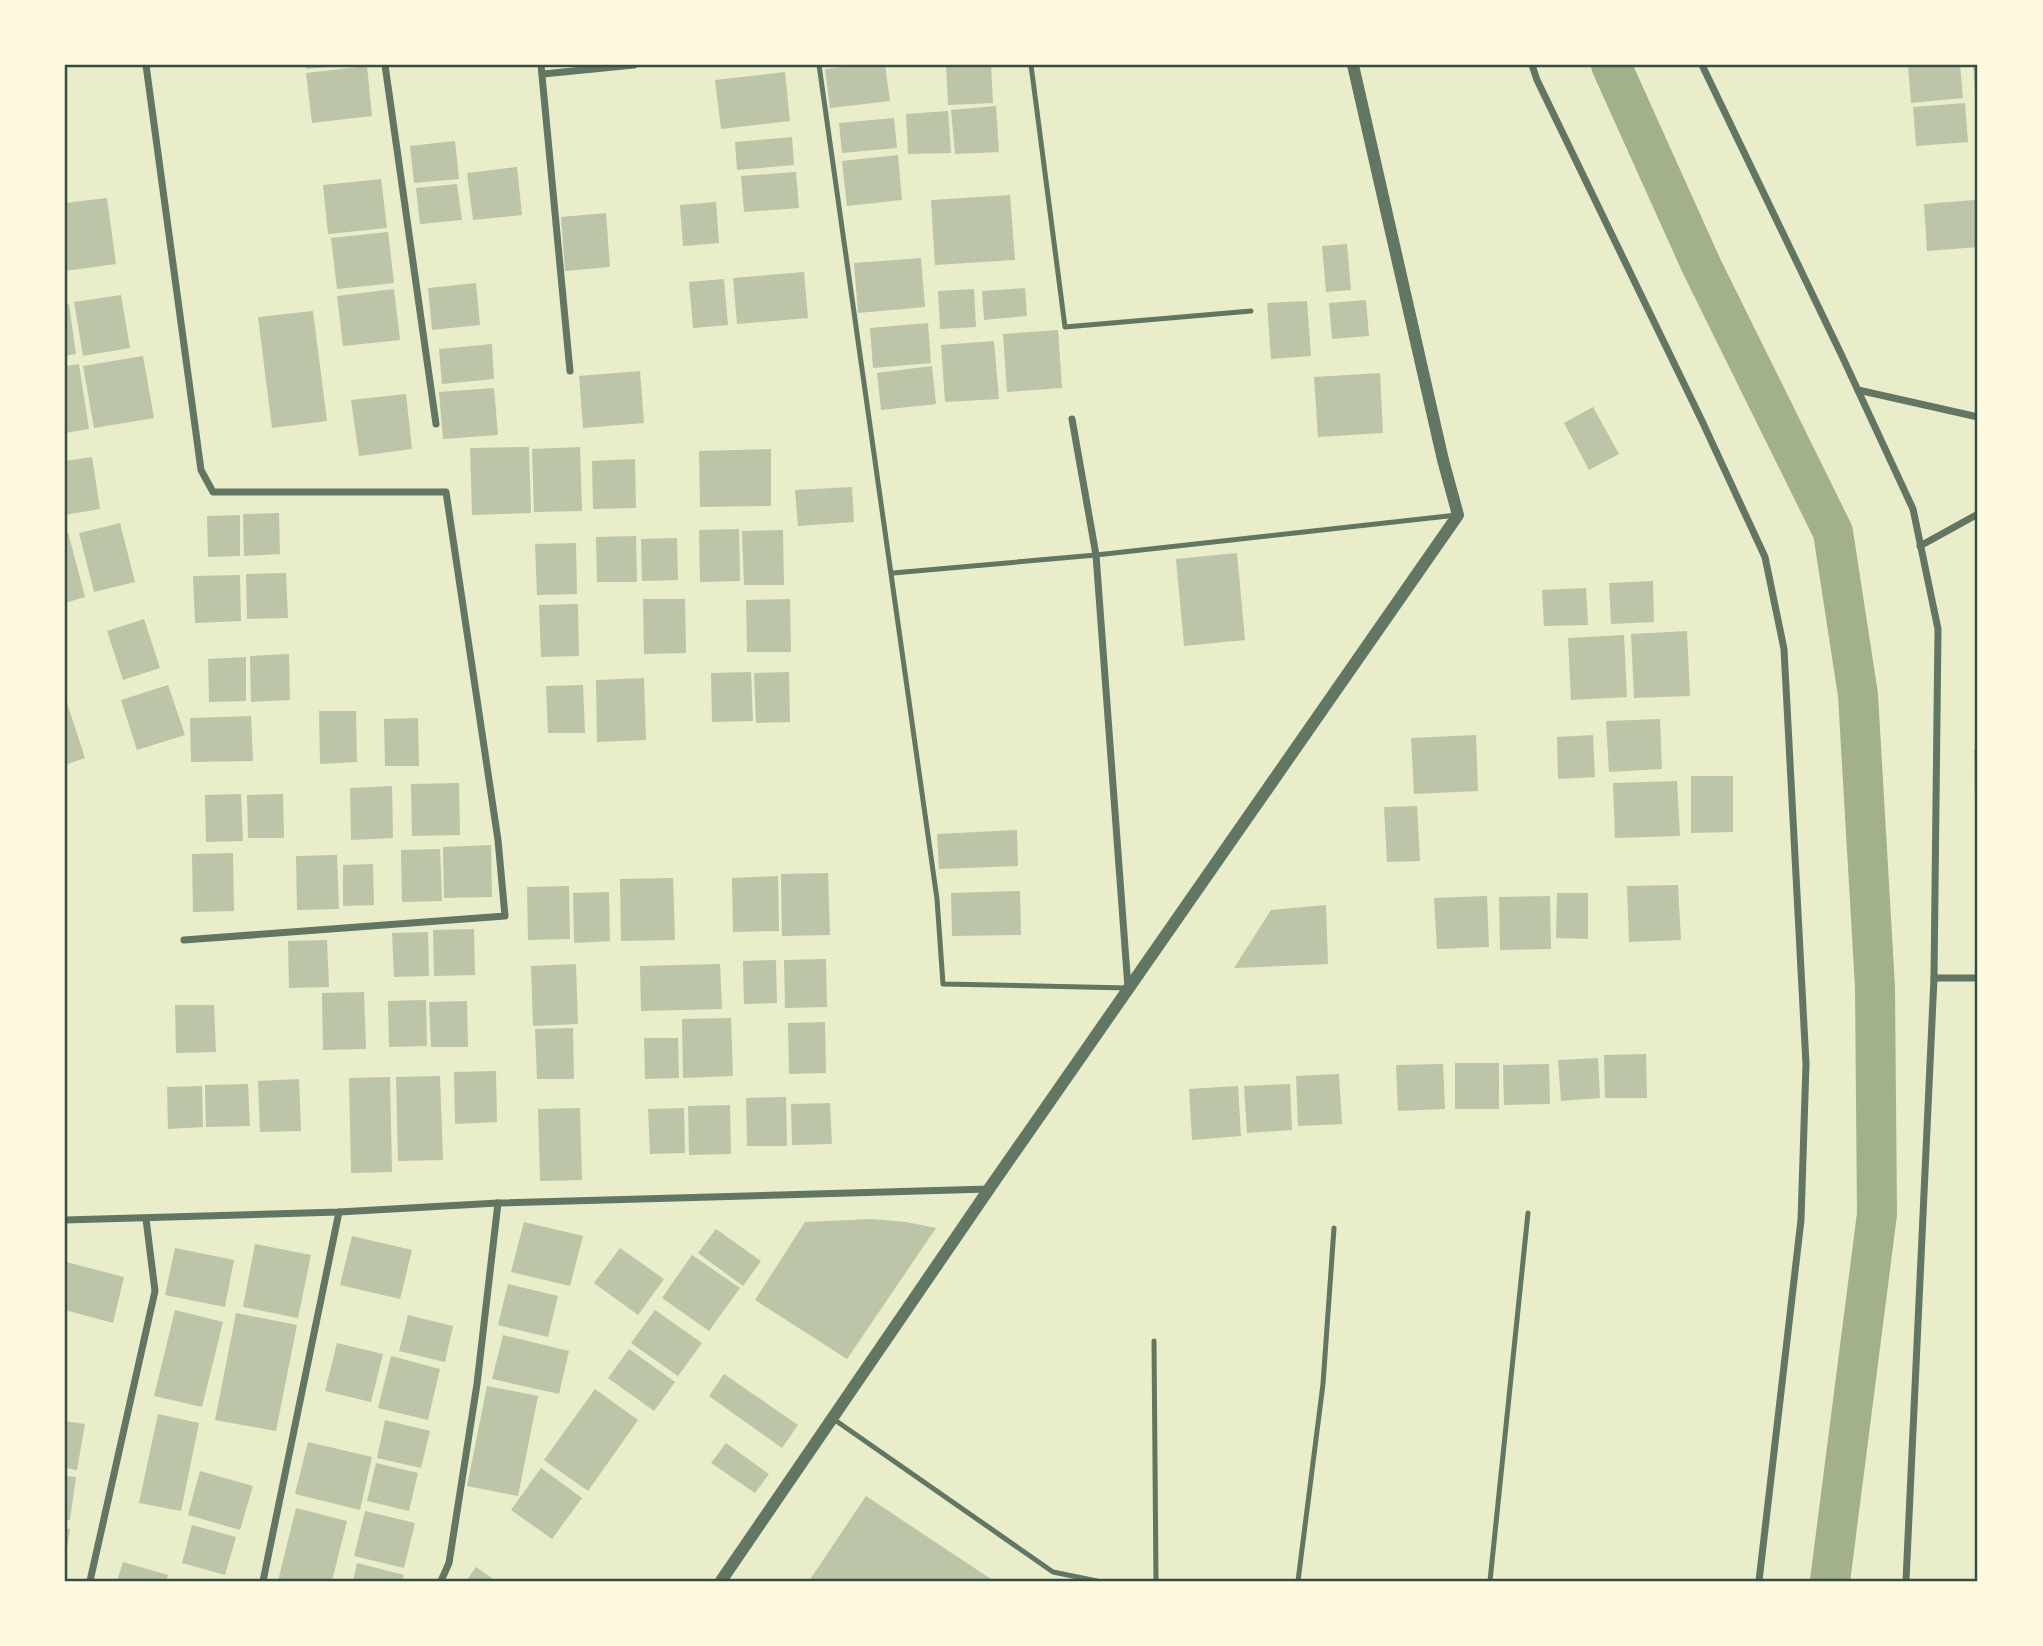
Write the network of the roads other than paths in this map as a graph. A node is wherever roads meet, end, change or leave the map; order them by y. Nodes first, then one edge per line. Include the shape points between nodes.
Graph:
1 (146, 65) edge
2 (385, 65) edge
3 (541, 65) edge
4 (634, 65) edge
5 (819, 65) edge
6 (1031, 65) edge
7 (1353, 65) edge
8 (1532, 65) edge
9 (1702, 65) edge
10 (543, 74) junction
11 (1251, 311) dead end
12 (570, 371) dead end
13 (1858, 390) junction
14 (1978, 417) edge
15 (1072, 419) dead end
16 (436, 424) dead end
17 (1978, 514) edge
18 (1458, 515) junction
19 (1920, 546) junction
20 (1096, 555) junction
21 (892, 573) junction
22 (184, 940) dead end
23 (1934, 978) junction
24 (1978, 978) edge
25 (1128, 988) junction
26 (989, 1189) junction
27 (498, 1203) junction
28 (339, 1212) junction
29 (1528, 1213) dead end
30 (146, 1219) junction
31 (65, 1220) edge
32 (1334, 1228) dead end
33 (1154, 1341) dead end
34 (832, 1419) junction
35 (90, 1581) edge
36 (263, 1581) edge
37 (441, 1581) edge
38 (721, 1581) edge
39 (1097, 1581) edge
40 (1157, 1581) edge
41 (1298, 1581) edge
42 (1490, 1581) edge
43 (1759, 1581) edge
44 (1906, 1581) edge

1 - 22 street via 201,470 213,492 446,492 498,840 505,916
2 - 16 street
3 - 10 street
4 - 10 street
5 - 21 lane
6 - 11 lane via 1065,327
7 - 18 street
8 - 43 street via 1765,558 1784,649 1806,1064 1801,1220
9 - 13 street
10 - 12 street
13 - 14 street
13 - 19 street via 1913,509
15 - 20 street
17 - 19 street
18 - 20 lane
18 - 25 street
19 - 23 street via 1938,629
20 - 21 lane
20 - 25 street
21 - 25 lane via 937,899 943,984
23 - 24 street
23 - 44 street
25 - 26 street
26 - 27 street
26 - 34 street
27 - 28 street
27 - 37 street via 477,1384 449,1563
28 - 30 street
28 - 36 street
29 - 42 lane
30 - 31 street
30 - 35 street via 155,1291
32 - 41 lane via 1323,1384
33 - 40 lane
34 - 38 street
34 - 39 lane via 1053,1572

